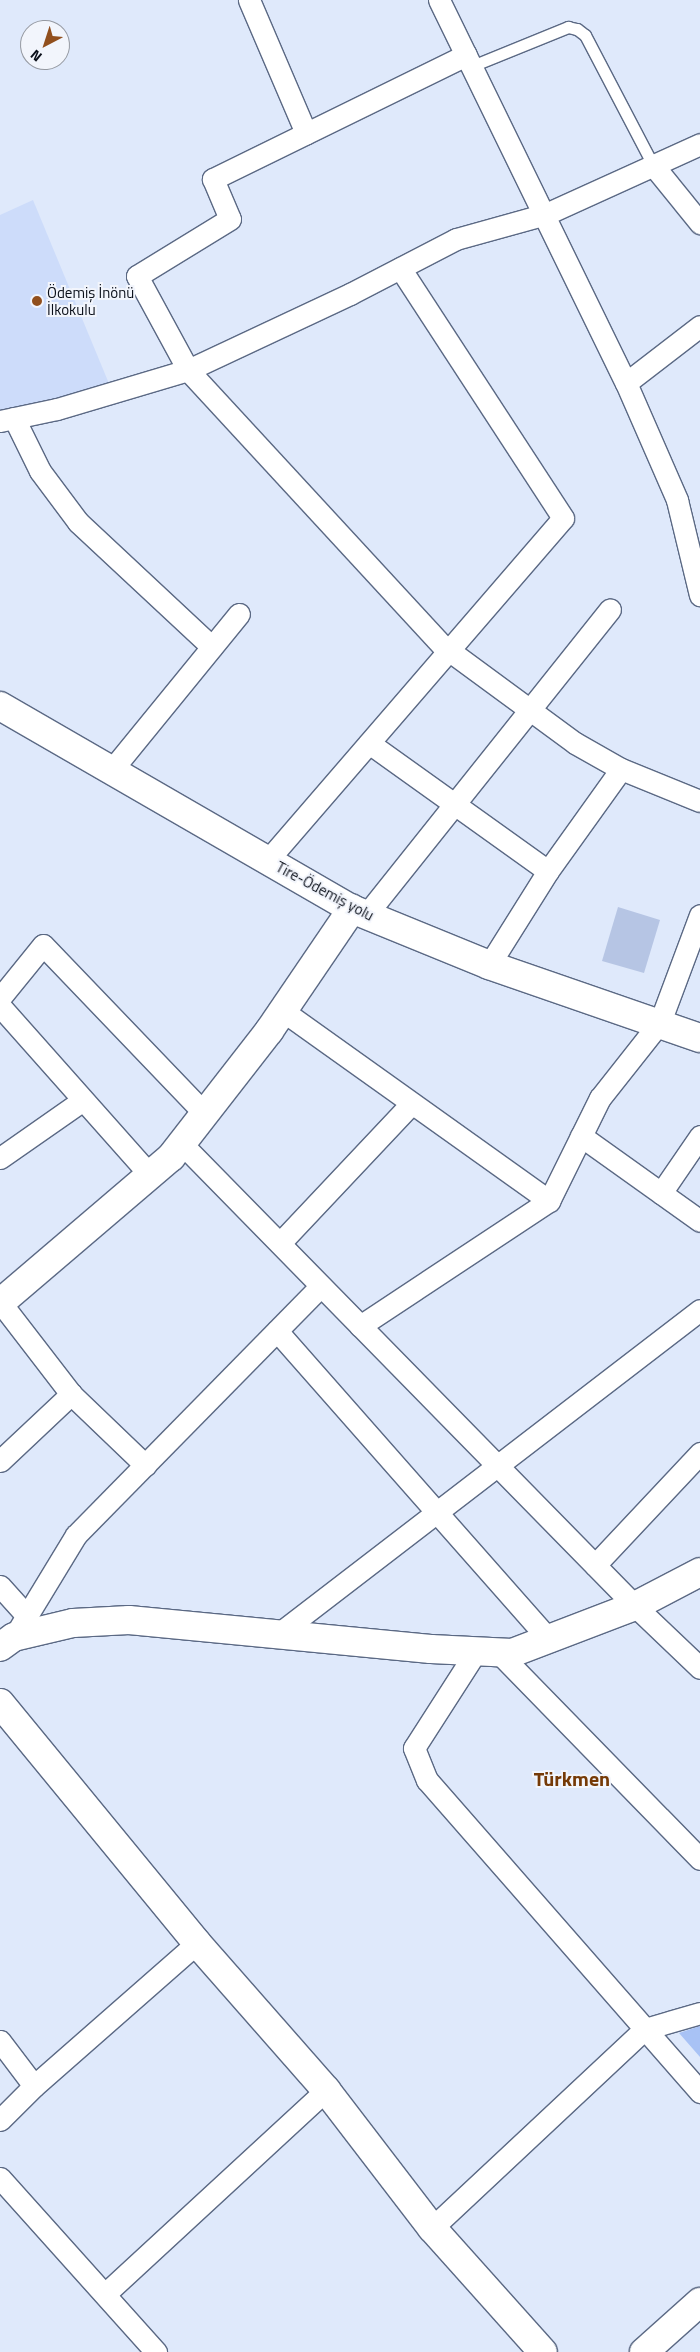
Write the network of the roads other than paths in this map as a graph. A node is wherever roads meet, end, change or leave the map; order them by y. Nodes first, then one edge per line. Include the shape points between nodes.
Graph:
1 (249, 0) edge
2 (439, 0) edge
3 (469, 61) junction
4 (306, 133) junction
5 (700, 144) edge
6 (653, 165) junction
7 (546, 214) junction
8 (700, 223) edge
9 (400, 268) junction
10 (700, 326) edge
11 (188, 370) junction
12 (626, 383) junction
13 (7, 420) edge
14 (700, 595) edge
15 (610, 609) dead end
16 (239, 614) dead end
17 (212, 647) junction
18 (449, 650) junction
19 (0, 706) edge
20 (530, 710) junction
21 (369, 743) junction
22 (622, 769) junction
23 (110, 772) junction
24 (700, 801) edge
25 (454, 805) junction
26 (267, 861) junction
27 (548, 871) junction
28 (359, 912) junction
29 (700, 915) edge
30 (489, 965) junction
31 (0, 998) edge
32 (0, 1006) edge
33 (283, 1011) junction
34 (660, 1022) junction
35 (700, 1038) edge
36 (83, 1100) junction
37 (412, 1103) junction
38 (205, 1114) junction
39 (581, 1136) junction
40 (700, 1136) edge
41 (182, 1144) junction
42 (0, 1158) edge
43 (150, 1175) junction
44 (661, 1193) junction
45 (549, 1201) junction
46 (700, 1221) edge
47 (280, 1243) junction
48 (321, 1286) junction
49 (0, 1303) edge
50 (700, 1310) edge
51 (360, 1326) junction
52 (277, 1330) junction
53 (71, 1394) junction
54 (700, 1453) edge
55 (0, 1461) edge
56 (145, 1465) junction
57 (497, 1466) junction
58 (437, 1512) junction
59 (595, 1565) junction
60 (700, 1572) edge
61 (0, 1586) edge
62 (635, 1606) junction
63 (14, 1633) edge
64 (277, 1635) junction
65 (550, 1641) junction
66 (487, 1653) junction
67 (700, 1668) edge
68 (0, 1703) edge
69 (700, 1859) edge
70 (197, 1943) junction
71 (700, 2013) edge
72 (645, 2029) junction
73 (0, 2041) edge
74 (34, 2086) junction
75 (326, 2090) junction
76 (700, 2092) edge
77 (0, 2120) edge
78 (0, 2178) edge
79 (432, 2228) junction
80 (104, 2294) junction
81 (700, 2302) edge
82 (156, 2352) edge
83 (543, 2352) edge
84 (644, 2352) edge

1 - 4 street
2 - 3 street
3 - 4 street
3 - 6 lane via 568,27 577,29 585,35
3 - 7 street
4 - 11 street via 213,179 230,218 138,276
5 - 6 street
6 - 7 street
6 - 8 street
7 - 9 street via 456,239
7 - 12 street
9 - 11 street
9 - 18 street via 563,518
10 - 12 street
11 - 13 street via 57,409
11 - 18 street via 332,529
12 - 14 street via 677,500
13 - 17 street via 78,522
15 - 20 street
16 - 17 street
17 - 23 street
18 - 20 street
18 - 21 street
19 - 23 street, Tire-Ödemiş yolu
20 - 22 street via 575,743
20 - 25 street
21 - 25 street
21 - 26 street
22 - 24 street
22 - 27 street
23 - 26 street, Tire-Ödemiş yolu
25 - 27 street
25 - 28 street
26 - 28 street, Tire-Ödemiş yolu
27 - 30 street
28 - 30 street, Tire-Ödemiş yolu
28 - 33 street
29 - 34 street
30 - 34 street, Tire-Ödemiş yolu
31 - 38 street via 43,945
32 - 36 street
33 - 37 street
33 - 38 street
34 - 35 street, Tire-Ödemiş yolu
34 - 39 street via 600,1098
36 - 42 street
36 - 43 street
37 - 45 street
37 - 47 street
38 - 41 street
39 - 44 street
39 - 45 street
40 - 44 street
41 - 43 street
41 - 47 street
43 - 49 street
44 - 46 street
45 - 51 street
47 - 48 street
48 - 51 street
48 - 52 street
49 - 53 street
50 - 57 street
51 - 57 street
52 - 56 street
52 - 58 street
53 - 55 street
53 - 56 street
54 - 59 street
56 - 63 street via 76,1535
57 - 58 street
57 - 59 street
58 - 64 street
58 - 65 street
59 - 62 street
60 - 62 street
61 - 63 street
62 - 65 street
62 - 67 street
63 - 64 street via 73,1623 129,1620
64 - 66 street
65 - 66 street via 512,1653
66 - 69 street
66 - 72 street via 414,1748 427,1780
68 - 70 street
70 - 74 street
70 - 75 street
71 - 72 street
72 - 76 street
72 - 79 street
73 - 74 street
74 - 77 street
75 - 79 street
75 - 80 street
78 - 80 street
79 - 83 street
80 - 82 street
81 - 84 street

